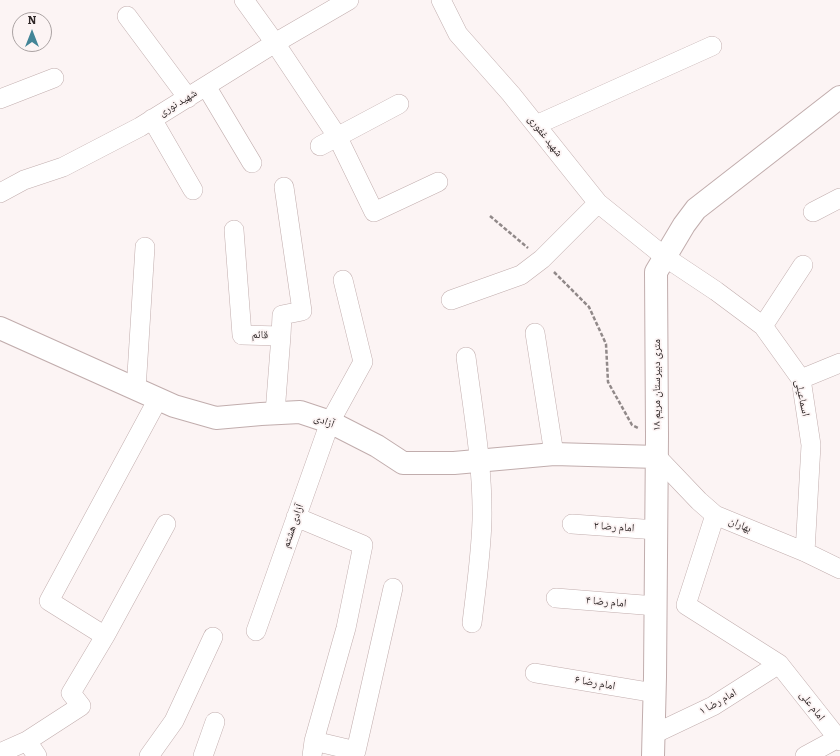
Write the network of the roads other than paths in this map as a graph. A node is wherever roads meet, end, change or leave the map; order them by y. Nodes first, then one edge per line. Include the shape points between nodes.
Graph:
1 (244, 0) edge
2 (349, 0) edge
3 (441, 0) edge
4 (127, 16) dead end
5 (275, 43) junction
6 (712, 46) dead end
7 (54, 78) dead end
8 (206, 86) junction
9 (840, 97) edge
10 (188, 98) junction
11 (0, 99) edge
12 (399, 104) dead end
13 (152, 119) junction
14 (536, 125) junction
15 (337, 136) junction
16 (320, 146) dead end
17 (252, 163) dead end
18 (438, 182) dead end
19 (284, 187) dead end
20 (194, 190) dead end
21 (0, 193) edge
22 (840, 198) edge
23 (598, 203) junction
24 (813, 212) dead end
25 (234, 230) dead end
26 (145, 247) dead end
27 (665, 258) junction
28 (803, 265) dead end
29 (343, 280) dead end
30 (450, 300) dead end
31 (763, 326) junction
32 (0, 328) edge
33 (535, 333) dead end
34 (281, 336) junction
35 (466, 357) dead end
36 (840, 363) edge
37 (801, 379) junction
38 (136, 390) junction
39 (158, 400) junction
40 (275, 413) junction
41 (330, 422) junction
42 (554, 454) junction
43 (657, 457) junction
44 (480, 461) junction
45 (715, 515) junction
46 (296, 517) junction
47 (166, 524) dead end
48 (572, 524) dead end
49 (656, 530) junction
50 (805, 552) junction
51 (840, 568) edge
52 (393, 588) dead end
53 (556, 598) dead end
54 (656, 606) junction
55 (472, 623) dead end
56 (256, 631) dead end
57 (105, 636) junction
58 (213, 637) dead end
59 (782, 667) junction
60 (535, 673) dead end
61 (655, 693) junction
62 (215, 722) dead end
63 (654, 734) junction
64 (839, 739) edge
65 (26, 741) junction
66 (313, 748) edge
67 (0, 753) edge
68 (38, 756) edge
69 (148, 756) edge
70 (203, 756) edge
71 (653, 756) edge
72 (805, 756) edge

1 - 5 street
2 - 5 street, شهید نوری
3 - 14 street, شهید غفوری via 458,34
4 - 10 street
5 - 8 street, شهید نوری
5 - 15 street
6 - 14 street
7 - 11 street
8 - 10 street, شهید نوری
8 - 17 street
9 - 27 street, ۱۸ متری دبیرستان مریم via 696,209
10 - 13 street, شهید نوری
12 - 15 street
13 - 20 street
13 - 21 street, شهید نوری via 63,167 24,180
14 - 23 street, شهید غفوری
15 - 16 street
15 - 18 street via 374,212
19 - 34 street via 302,311 282,315
22 - 24 street
23 - 27 street, شهید غفوری
23 - 30 street via 542,259 520,275
25 - 34 street, قائم via 242,334
26 - 38 street
27 - 31 street, اسماعیلی
27 - 43 street, ۱۸ متری دبیرستان مریم via 656,272
28 - 31 street
29 - 41 street, آزادی هشتم via 363,362
31 - 37 street, اسماعیلی
32 - 38 street, آزادی
33 - 42 street
34 - 40 street, قائم
35 - 44 street
36 - 37 street
37 - 50 street, اسماعیلی via 811,445
38 - 39 street, آزادی
39 - 40 street, آزادی via 216,418
39 - 57 street via 49,601
40 - 41 street, آزادی via 300,412
41 - 44 street, آزادی via 377,446 403,463
41 - 46 street, آزادی هشتم
42 - 43 street, آزادی
42 - 44 street, آزادی
43 - 45 street, بهاران
43 - 49 street, ۱۸ متری دبیرستان مریم
44 - 55 street via 482,520
45 - 50 street, بهاران
45 - 59 street, امام علی via 686,605
46 - 56 street, آزادی هشتم
46 - 66 street via 363,545 346,628
47 - 57 street
48 - 49 street, امام رضا ۲
49 - 54 street, ۱۸ متری دبیرستان مریم
50 - 51 street, بهاران
52 - 66 street via 356,751
53 - 54 street, امام رضا ۴
54 - 61 street, ۱۸ متری دبیرستان مریم
57 - 65 street via 71,693 81,706
58 - 69 street via 174,721
59 - 63 street, امام رضا ۱ via 713,706
59 - 64 street, امام علی
60 - 61 street, امام رضا ۶
61 - 63 street, ۱۸ متری دبیرستان مریم
62 - 70 street
63 - 71 street, ۱۸ متری دبیرستان مریم
64 - 72 street
65 - 67 street
65 - 68 street

